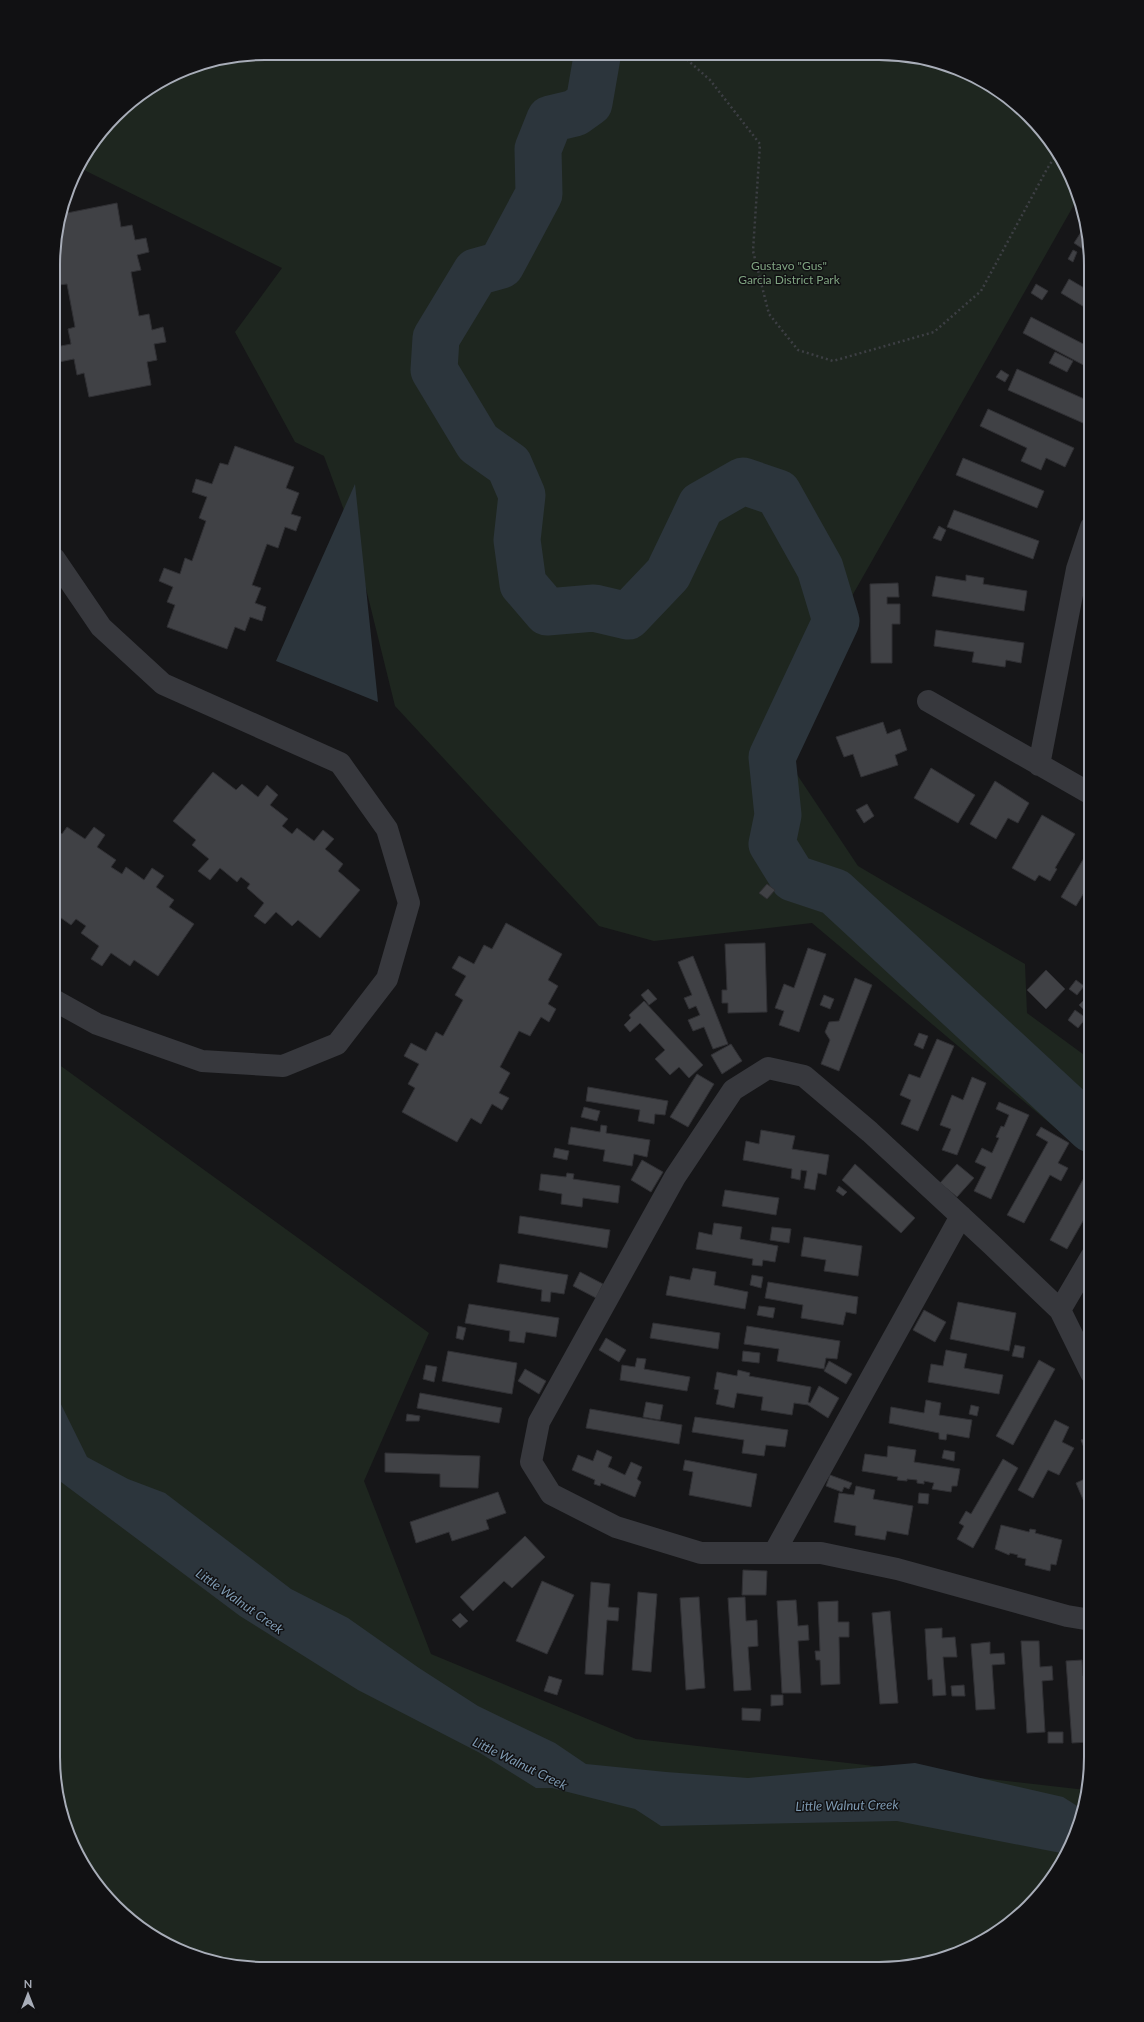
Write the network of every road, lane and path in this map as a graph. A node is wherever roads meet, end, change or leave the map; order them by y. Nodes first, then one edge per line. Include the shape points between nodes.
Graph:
1 (688, 60) edge
2 (1054, 158) edge
3 (1084, 548) edge
4 (60, 567) edge
5 (928, 701) dead end
6 (1039, 765) junction
7 (1084, 790) edge
8 (60, 1003) edge
9 (961, 1216) junction
10 (1084, 1269) edge
11 (1060, 1310) junction
12 (1084, 1359) edge
13 (774, 1553) junction
14 (1084, 1619) edge

1 - 2 path via 710,80 760,144 753,251 770,314 798,350 833,361 934,332 981,291
3 - 6 lane via 1077,569
4 - 8 lane via 101,626 163,684 340,763 387,829 409,903 387,979 337,1044 283,1066 202,1061 97,1024
5 - 6 lane
6 - 7 lane
9 - 11 lane
9 - 13 lane
9 - 13 lane via 870,1132 804,1076 768,1068 733,1090 675,1177 550,1401 539,1422 531,1462 552,1494 616,1527 701,1553
10 - 11 lane
11 - 12 lane
13 - 14 lane via 821,1553 897,1569

